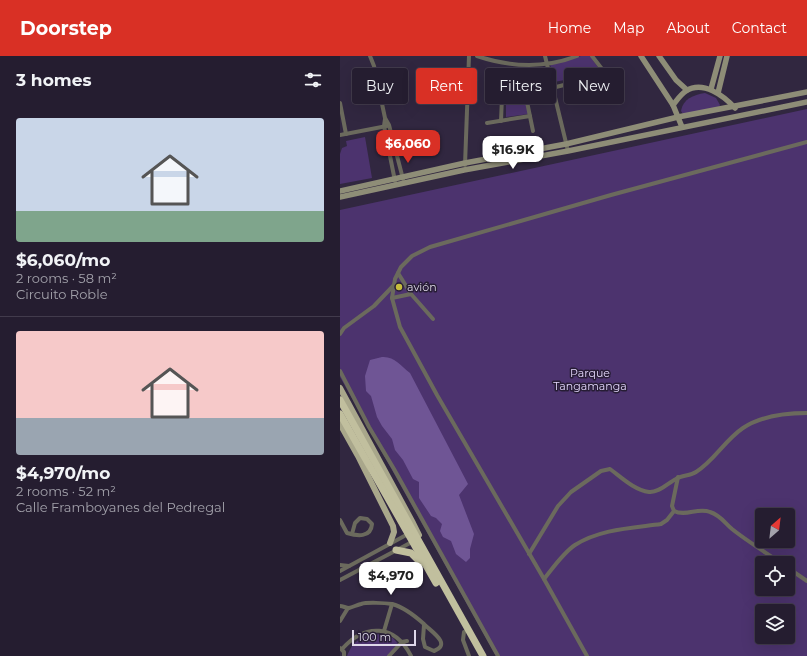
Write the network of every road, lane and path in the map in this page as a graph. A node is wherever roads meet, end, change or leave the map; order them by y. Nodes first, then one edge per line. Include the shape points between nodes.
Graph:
1 (370, 56) edge
2 (469, 56) edge
3 (477, 56) edge
4 (545, 56) edge
5 (577, 56) edge
6 (592, 56) edge
7 (641, 56) edge
8 (659, 56) edge
9 (720, 56) edge
10 (727, 56) edge
11 (546, 64) junction
12 (547, 68) edge
13 (556, 89) edge
14 (710, 89) junction
15 (687, 90) junction
16 (807, 92) edge
17 (718, 93) junction
18 (556, 102) edge
19 (807, 102) edge
20 (340, 103) edge
21 (501, 104) edge
22 (527, 104) edge
23 (673, 105) junction
24 (734, 107) junction
25 (739, 115) junction
26 (530, 116) junction
27 (678, 117) junction
28 (500, 121) junction
29 (487, 123) dead end
30 (387, 126) junction
31 (682, 127) junction
32 (533, 130) dead end
33 (346, 134) junction
34 (340, 135) edge
35 (807, 142) edge
36 (566, 144) junction
37 (568, 151) junction
38 (465, 166) junction
39 (403, 180) junction
40 (396, 181) junction
41 (340, 191) edge
42 (340, 197) edge
43 (398, 273) junction
44 (394, 284) junction
45 (410, 294) junction
46 (392, 298) junction
47 (433, 319) dead end
48 (340, 334) edge
49 (340, 371) edge
50 (340, 388) edge
51 (340, 400) edge
52 (807, 413) edge
53 (340, 414) edge
54 (340, 424) edge
55 (356, 436) junction
56 (358, 456) junction
57 (375, 476) junction
58 (678, 478) junction
59 (674, 511) junction
60 (340, 520) edge
61 (352, 534) junction
62 (408, 534) junction
63 (412, 542) junction
64 (390, 543) junction
65 (396, 550) junction
66 (373, 554) junction
67 (529, 554) junction
68 (771, 556) edge
69 (377, 561) junction
70 (430, 563) junction
71 (340, 565) edge
72 (349, 566) junction
73 (340, 571) edge
74 (795, 573) edge
75 (432, 577) junction
76 (544, 579) junction
77 (340, 580) edge
78 (807, 581) edge
79 (392, 604) junction
80 (340, 606) edge
81 (348, 608) junction
82 (340, 621) edge
83 (424, 625) junction
84 (384, 631) junction
85 (464, 632) junction
86 (405, 642) junction
87 (341, 649) edge
88 (344, 656) edge
89 (389, 656) edge
90 (411, 656) edge
91 (470, 656) edge
92 (477, 656) edge
93 (483, 656) edge
94 (498, 656) edge
95 (587, 656) edge

1 - 30 street
2 - 38 street
3 - 11 street via 495,62
4 - 11 street
5 - 11 street
6 - 13 street via 603,74
7 - 23 main road
8 - 15 main road via 676,80
9 - 14 main road
10 - 17 main road
11 - 12 street
14 - 15 main road
14 - 17 main road
15 - 23 main road
16 - 24 main road
17 - 24 main road
18 - 36 street
19 - 25 main road
20 - 33 street
21 - 28 street
22 - 26 street
23 - 27 main road
24 - 25 main road
24 - 27 main road
25 - 31 main road
26 - 28 street
26 - 32 street
27 - 31 main road
27 - 36 main road
28 - 29 street
30 - 33 street
30 - 39 street
30 - 40 street
31 - 37 main road
33 - 34 street
35 - 43 street via 430,247 412,256
36 - 37 street
36 - 38 main road
37 - 38 main road
38 - 39 main road
39 - 40 main road
40 - 41 main road
40 - 42 main road
43 - 44 street
43 - 45 street
44 - 46 street
44 - 48 street via 374,306 344,328
45 - 46 street
45 - 47 street
46 - 67 street via 400,327
49 - 94 street
50 - 70 main road via 414,523
51 - 55 highway
52 - 58 street via 777,414 744,428 730,438 696,472
53 - 55 highway
54 - 56 main road
55 - 57 highway
55 - 70 highway
56 - 57 highway
56 - 64 main road via 393,526 394,532
57 - 62 highway
58 - 59 street via 672,506
58 - 67 street via 656,491 649,492 610,469 601,470 571,492 558,506
59 - 68 street via 712,512
59 - 76 street via 661,524 607,532 574,546
60 - 61 street via 347,533
61 - 61 street via 368,534 372,524 367,519 360,518 355,523
62 - 63 highway
62 - 64 street
63 - 65 street
63 - 75 highway
64 - 66 street
65 - 69 street
65 - 75 highway via 415,556
66 - 69 street
66 - 72 street
67 - 76 street
69 - 77 street
70 - 93 highway
71 - 72 street
72 - 73 street
74 - 78 street
75 - 85 highway
76 - 95 street
79 - 81 street via 363,603
79 - 83 street via 418,618
79 - 84 street
80 - 81 street
81 - 82 street
83 - 83 street via 423,639 426,647 434,651 439,649 439,637
84 - 86 street
84 - 87 street via 377,630 356,636
85 - 91 street via 463,640
85 - 92 highway
86 - 89 street
86 - 90 street
87 - 88 street

